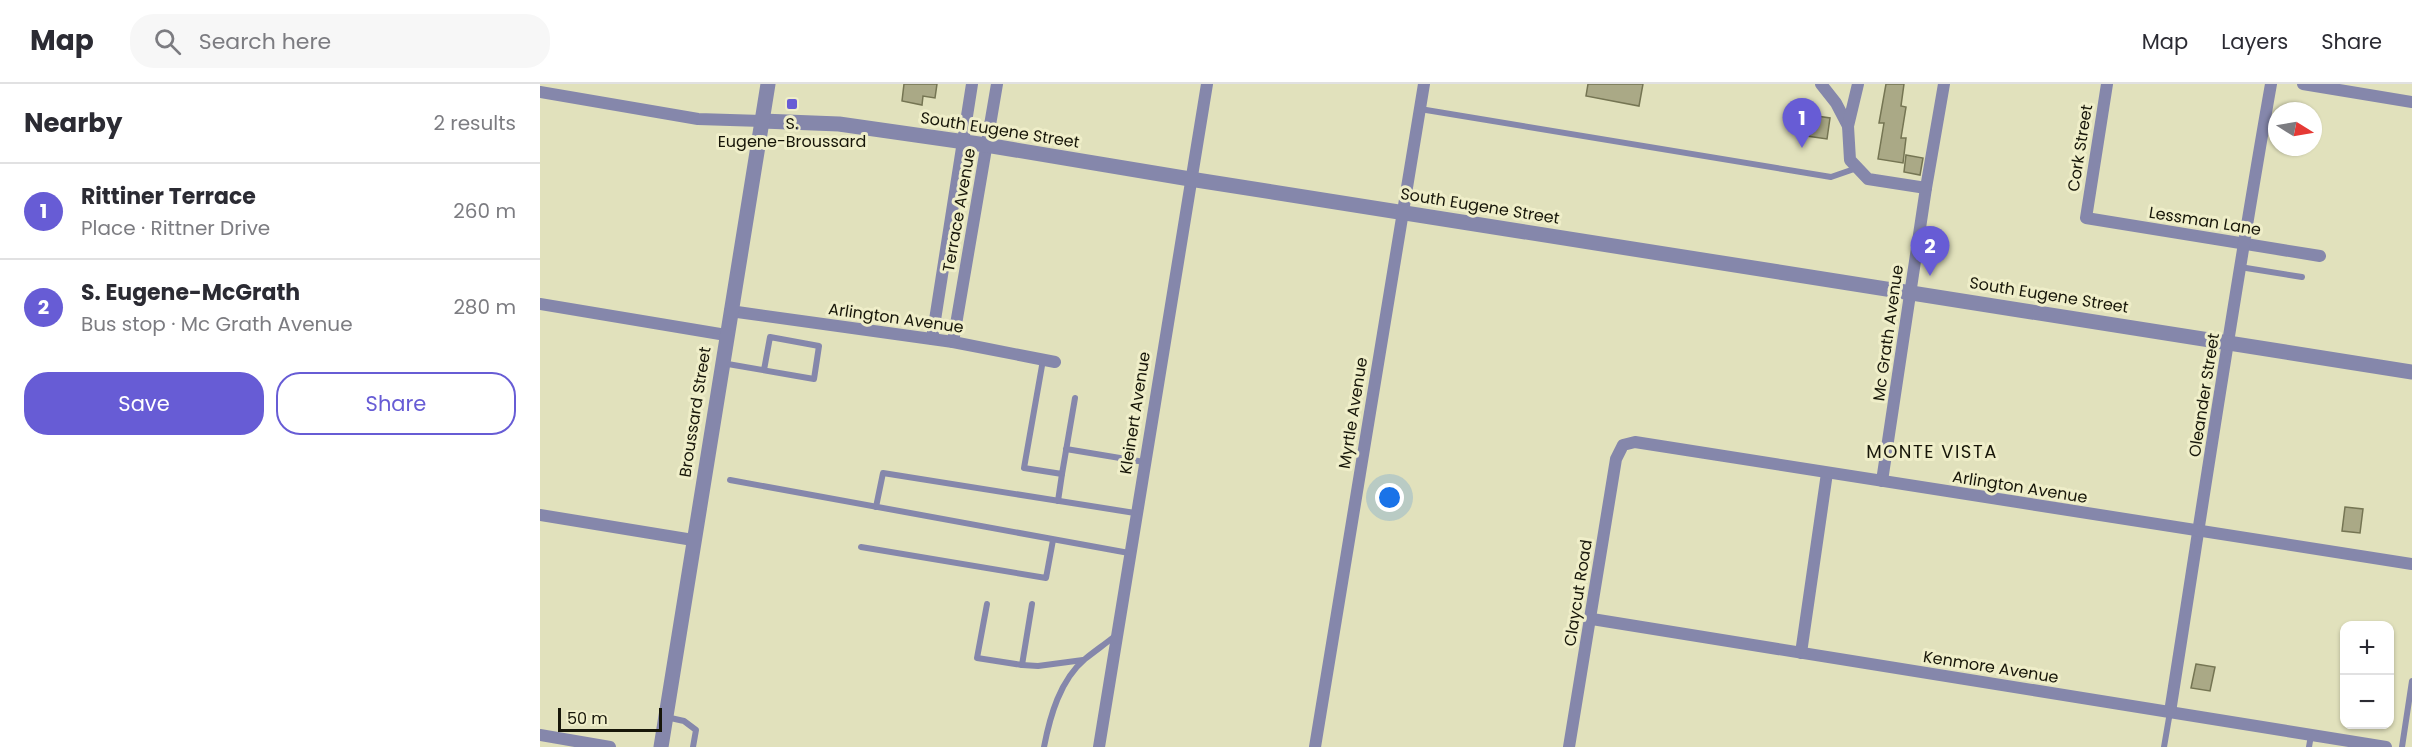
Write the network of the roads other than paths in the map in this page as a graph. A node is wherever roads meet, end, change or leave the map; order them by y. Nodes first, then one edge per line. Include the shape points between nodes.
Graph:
1 (768, 84) edge
2 (972, 84) edge
3 (996, 84) edge
4 (1207, 84) edge
5 (1424, 84) edge
6 (1821, 84) edge
7 (1858, 84) edge
8 (1944, 84) edge
9 (2107, 84) edge
10 (2271, 84) edge
11 (2304, 84) edge
12 (540, 92) edge
13 (2412, 102) edge
14 (1420, 109) junction
15 (762, 121) junction
16 (1848, 126) junction
17 (963, 141) junction
18 (987, 144) junction
19 (1857, 168) junction
20 (1190, 179) junction
21 (1926, 188) junction
22 (1403, 212) junction
23 (2086, 218) joint
24 (2243, 244) junction
25 (2320, 256) dead end
26 (2240, 267) junction
27 (2302, 277) dead end
28 (1911, 291) junction
29 (540, 304) edge
30 (730, 311) junction
31 (726, 335) junction
32 (932, 339) junction
33 (953, 342) junction
34 (2229, 342) junction
35 (1042, 360) junction
36 (1055, 362) dead end
37 (722, 363) junction
38 (764, 370) junction
39 (2412, 372) edge
40 (1075, 398) dead end
41 (1623, 445) joint
42 (1066, 449) junction
43 (1144, 462) junction
44 (1827, 473) junction
45 (1062, 474) junction
46 (730, 480) dead end
47 (1882, 481) junction
48 (1059, 501) junction
49 (876, 507) junction
50 (1135, 513) junction
51 (540, 515) edge
52 (2199, 532) junction
53 (693, 540) junction
54 (1053, 540) junction
55 (861, 547) dead end
56 (1129, 553) junction
57 (2412, 564) edge
58 (987, 604) dead end
59 (1032, 604) dead end
60 (1592, 620) junction
61 (1116, 636) junction
62 (1801, 653) junction
63 (1083, 660) junction
64 (1022, 665) junction
65 (2412, 681) edge
66 (2170, 712) junction
67 (665, 717) junction
68 (540, 735) edge
69 (2310, 741) edge
70 (2379, 746) edge
71 (610, 747) edge
72 (661, 747) edge
73 (693, 747) edge
74 (1044, 747) edge
75 (1098, 747) edge
76 (1315, 747) edge
77 (1569, 747) edge
78 (2164, 747) edge
79 (2402, 747) edge

1 - 15 street, Broussard Street
2 - 17 street, Terrace Avenue
3 - 18 street, Terrace Avenue
4 - 20 street, Kleinert Avenue
5 - 14 street, Myrtle Avenue
6 - 16 street
7 - 16 street
8 - 21 street, Mc Grath Avenue
9 - 23 street, Cork Street
10 - 24 street, Oleander Street
11 - 13 street
12 - 15 street, South Eugene Street via 698,119
14 - 19 lane via 1831,177
14 - 22 street, Myrtle Avenue
15 - 17 street, South Eugene Street via 839,124
15 - 30 street, Broussard Street
16 - 19 street via 1850,160
17 - 18 street, South Eugene Street
17 - 32 street, Terrace Avenue
18 - 20 street, South Eugene Street
18 - 33 street, Terrace Avenue
19 - 21 street via 1868,179
20 - 22 street, South Eugene Street
20 - 43 street, Kleinert Avenue
21 - 28 street, Mc Grath Avenue
22 - 28 street, South Eugene Street
22 - 76 street, Myrtle Avenue
23 - 24 street, Lessman Lane
24 - 25 street, Lessman Lane
24 - 26 street, Oleander Street
26 - 27 lane
26 - 34 street, Oleander Street
28 - 34 street, South Eugene Street
28 - 47 street, Mc Grath Avenue
29 - 31 street
30 - 31 street, Broussard Street
30 - 32 street, Arlington Avenue
31 - 37 street, Broussard Street
32 - 33 street, Arlington Avenue
33 - 35 street, Arlington Avenue
34 - 39 street, South Eugene Street
34 - 52 street, Oleander Street
35 - 36 street, Arlington Avenue
35 - 45 lane via 1024,468
37 - 38 lane
37 - 53 street, Broussard Street
38 - 38 lane via 814,379 819,346 770,337
40 - 42 lane
41 - 44 street, Arlington Avenue via 1635,442
41 - 60 street, Claycut Road via 1616,459
42 - 43 lane
42 - 45 lane
43 - 50 street, Kleinert Avenue
44 - 47 street, Arlington Avenue
44 - 62 street
45 - 48 lane
46 - 49 lane
47 - 52 street, Arlington Avenue
48 - 49 lane via 882,473
48 - 50 lane
49 - 54 lane
50 - 56 street, Kleinert Avenue
51 - 53 street
52 - 57 street, Arlington Avenue
52 - 66 street, Oleander Street
53 - 67 street, Broussard Street
54 - 55 lane via 1046,578
54 - 56 lane
56 - 61 street, Kleinert Avenue
58 - 64 lane via 977,658
59 - 64 lane
60 - 62 street, Kenmore Avenue
60 - 77 street, Claycut Road
61 - 63 lane
61 - 75 street, Kleinert Avenue
62 - 66 street, Kenmore Avenue
63 - 64 lane
63 - 74 lane via 1067,680 1049,719
65 - 79 lane
66 - 69 street, Kenmore Avenue
66 - 78 lane
67 - 72 street, Broussard Street
67 - 73 lane via 684,721 696,730
68 - 71 street
69 - 70 street, Kenmore Avenue

